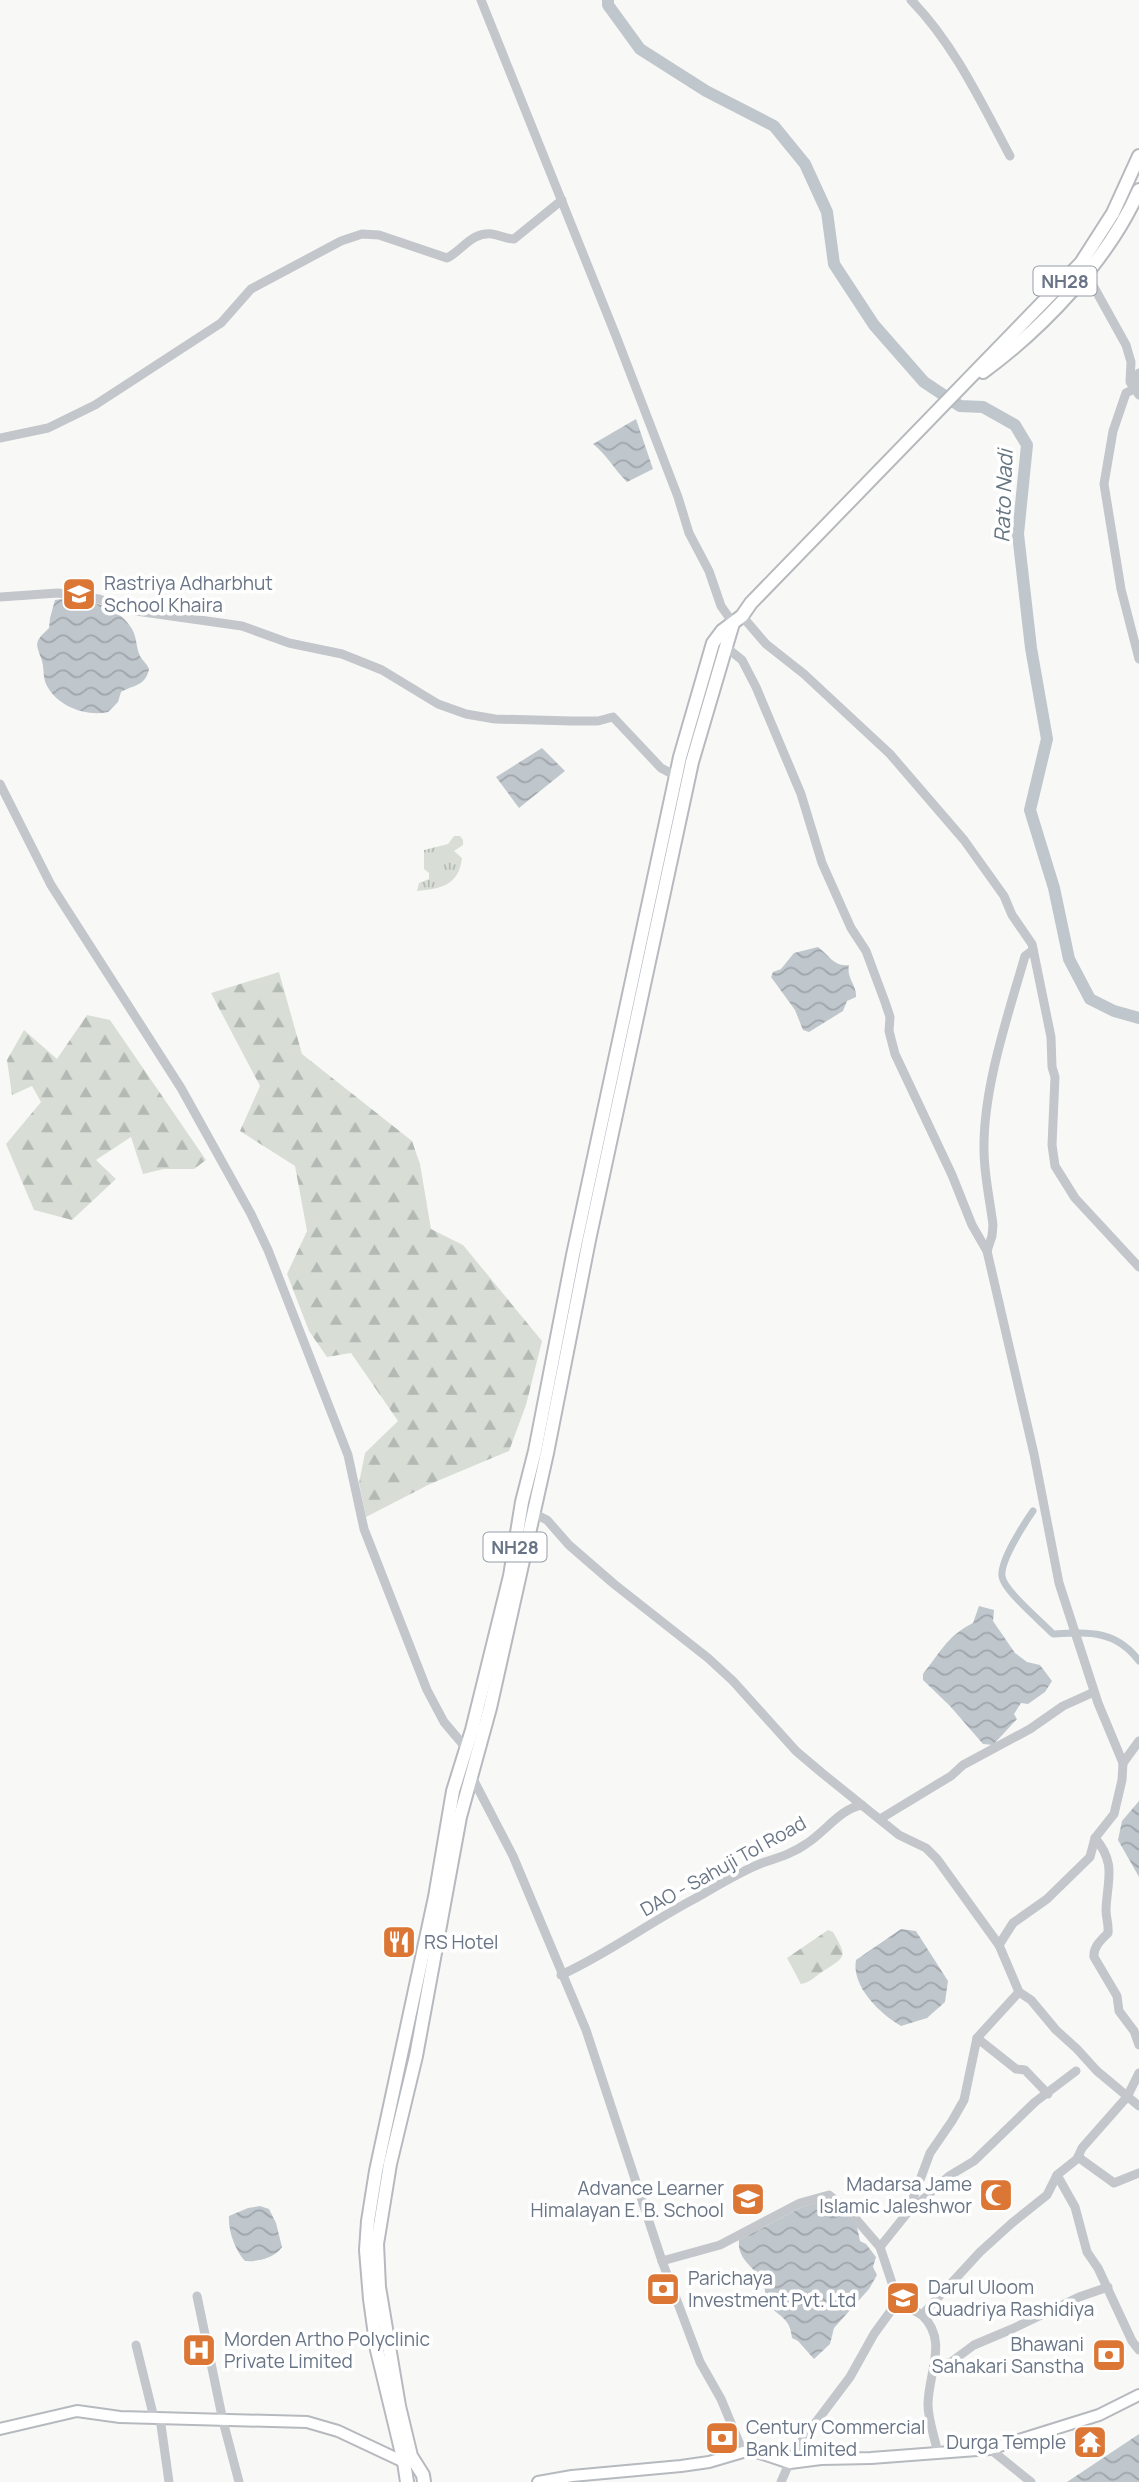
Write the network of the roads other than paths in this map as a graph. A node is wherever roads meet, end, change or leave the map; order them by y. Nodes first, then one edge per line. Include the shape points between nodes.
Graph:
1 (481, 0) edge
2 (911, 0) edge
3 (1010, 156) dead end
4 (1139, 156) edge
5 (1139, 190) edge
6 (562, 200) junction
7 (1084, 268) junction
8 (1139, 373) edge
9 (1137, 392) edge
10 (0, 438) edge
11 (0, 597) edge
12 (738, 620) junction
13 (727, 649) junction
14 (1139, 659) edge
15 (677, 776) junction
16 (0, 785) edge
17 (1033, 950) junction
18 (987, 1251) junction
19 (1139, 1267) edge
20 (541, 1452) junction
21 (533, 1513) junction
22 (1094, 1692) junction
23 (1139, 1741) edge
24 (466, 1748) junction
25 (1124, 1763) junction
26 (466, 1773) junction
27 (453, 1791) junction
28 (472, 1791) junction
29 (862, 1805) junction
30 (880, 1819) junction
31 (1095, 1838) junction
32 (999, 1945) junction
33 (561, 1975) junction
34 (1019, 1992) junction
35 (977, 2038) junction
36 (1139, 2045) edge
37 (1076, 2071) dead end
38 (1139, 2073) edge
39 (1048, 2094) junction
40 (1127, 2097) junction
41 (1139, 2106) edge
42 (1078, 2157) junction
43 (1139, 2174) edge
44 (1058, 2175) junction
45 (908, 2212) junction
46 (880, 2247) junction
47 (662, 2261) junction
48 (1108, 2287) junction
49 (197, 2296) dead end
50 (898, 2301) junction
51 (922, 2315) junction
52 (136, 2345) dead end
53 (1139, 2350) edge
54 (934, 2367) junction
55 (1139, 2395) edge
56 (157, 2418) junction
57 (223, 2421) junction
58 (0, 2429) edge
59 (990, 2449) junction
60 (743, 2452) junction
61 (938, 2454) junction
62 (404, 2462) junction
63 (790, 2463) junction
64 (169, 2482) edge
65 (239, 2482) edge
66 (407, 2482) edge
67 (424, 2482) edge
68 (538, 2482) edge
69 (781, 2482) edge
70 (1031, 2482) edge

1 - 6 street
2 - 3 street via 951,50
4 - 7 highway, NH28
5 - 7 highway, NH28 via 1122,226
6 - 10 street via 514,239 479,235 447,258 379,235 362,234 341,241 251,289 221,323 95,405 48,428
6 - 12 street via 689,533 721,606
7 - 9 street via 1126,345 1130,382
7 - 12 highway, NH28 via 995,350
8 - 9 street
9 - 14 street via 1126,393 1113,431 1104,484 1121,589
11 - 15 street via 58,593 136,611 242,626 289,643 342,654 466,714 572,721 613,716 661,768
12 - 13 highway, NH28
12 - 15 highway, NH28 via 713,643
12 - 17 street via 804,674 904,770 983,866
13 - 18 street via 742,660 756,687 800,794 822,863 876,976 890,1017 895,1054
13 - 20 highway, NH28 via 692,762
15 - 20 highway, NH28 via 629,984
16 - 24 street via 51,885 181,1088 251,1214 348,1455 364,1529 423,1679 444,1722
17 - 18 street via 1025,956 997,1054 985,1128 993,1225
17 - 19 street via 1051,1037 1055,1166 1075,1198
18 - 22 street via 1059,1583
20 - 21 highway, NH28
20 - 24 highway, NH28 via 522,1502 510,1576
21 - 26 highway, NH28 via 490,1708
21 - 29 street via 547,1520 578,1553 708,1658 796,1751
22 - 25 street
22 - 30 street via 963,1765
23 - 25 street
24 - 26 highway, NH28
25 - 31 street via 1114,1814
26 - 27 highway, NH28
26 - 28 highway, NH28
27 - 28 street
27 - 62 highway, NH28 via 368,2221 367,2262 377,2350
28 - 33 street via 490,1808
28 - 67 highway, NH28 via 460,1817 377,2245 379,2287 399,2406 411,2456
29 - 30 street
29 - 33 street, DAO - Sahuji Tol Road via 806,1844 677,1908
30 - 32 street via 937,1859
31 - 32 street via 1090,1857 1047,1899 1013,1923
31 - 36 street via 1105,1850 1110,1874 1108,1933 1094,1957
32 - 34 street
33 - 47 street via 586,2030
34 - 35 street
34 - 40 street
35 - 39 street via 1016,2069 1025,2070
35 - 45 street via 964,2100 930,2153
37 - 39 street
38 - 40 street
39 - 45 street via 974,2161
40 - 41 street
40 - 42 street
42 - 43 street via 1114,2183
42 - 44 street
44 - 48 street via 1075,2207 1087,2252
44 - 51 street via 1047,2195 979,2252
45 - 46 street
46 - 47 street via 829,2195 800,2203 720,2245
46 - 50 street
47 - 60 street via 700,2362
48 - 53 street
48 - 54 street
49 - 57 street
50 - 51 street
50 - 63 street
51 - 54 street via 936,2334
52 - 56 street
54 - 61 street via 928,2406
55 - 59 main road via 1099,2415
56 - 57 main road
56 - 58 main road via 77,2411
56 - 64 street
57 - 62 main road via 307,2422
57 - 65 street
59 - 61 main road
59 - 70 street
60 - 63 main road
60 - 68 main road via 690,2465
61 - 63 main road
62 - 66 highway, NH28
63 - 69 street

